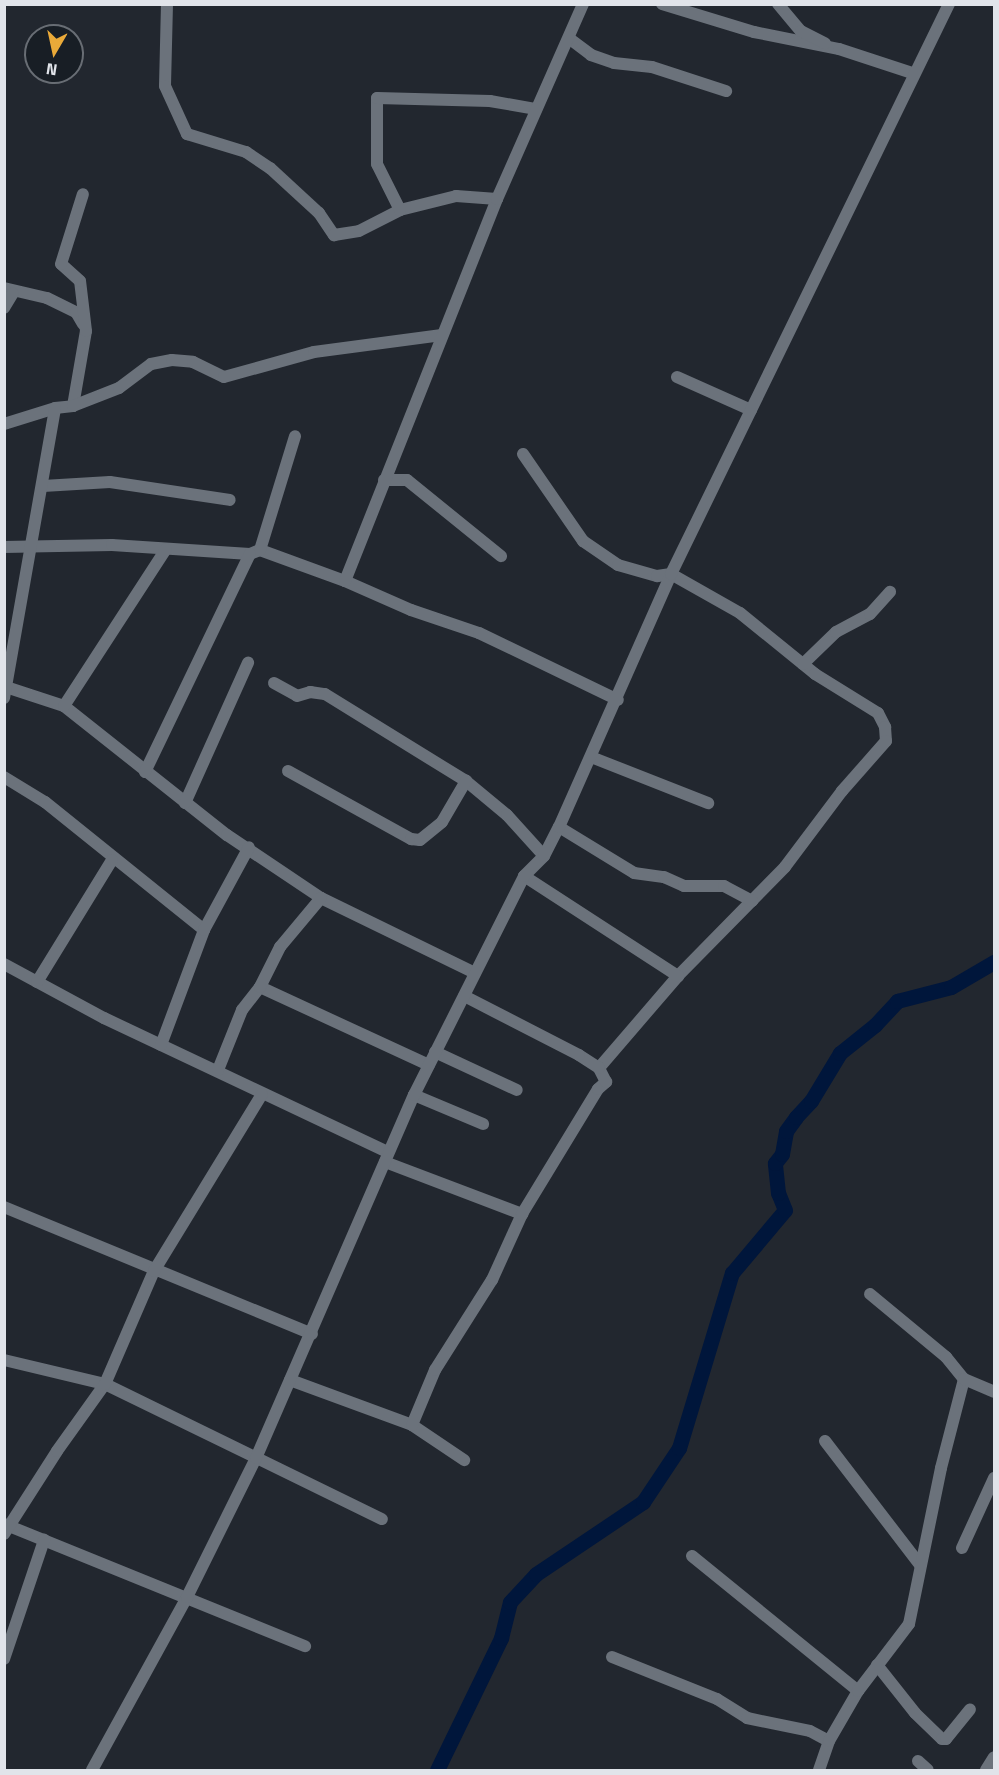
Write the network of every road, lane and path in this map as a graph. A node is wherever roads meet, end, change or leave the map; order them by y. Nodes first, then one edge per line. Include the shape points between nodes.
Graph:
1 (167, 4) edge
2 (583, 4) edge
3 (662, 4) edge
4 (778, 4) edge
5 (949, 4) edge
6 (570, 39) junction
7 (839, 49) junction
8 (912, 73) junction
9 (726, 91) dead end
10 (536, 109) junction
11 (83, 194) dead end
12 (497, 199) junction
13 (400, 210) junction
14 (9, 291) edge
15 (4, 308) edge
16 (86, 331) junction
17 (442, 335) junction
18 (677, 377) dead end
19 (73, 406) junction
20 (55, 408) junction
21 (751, 410) junction
22 (4, 424) edge
23 (295, 436) dead end
24 (523, 454) dead end
25 (384, 480) junction
26 (43, 486) junction
27 (230, 500) dead end
28 (33, 545) junction
29 (4, 547) edge
30 (166, 549) junction
31 (255, 552) junction
32 (501, 556) dead end
33 (671, 574) junction
34 (345, 580) junction
35 (890, 592) dead end
36 (248, 663) dead end
37 (803, 664) junction
38 (274, 683) dead end
39 (5, 693) edge
40 (618, 700) junction
41 (64, 706) junction
42 (591, 757) junction
43 (288, 771) dead end
44 (145, 772) junction
45 (4, 777) edge
46 (466, 781) junction
47 (185, 803) junction
48 (708, 803) dead end
49 (559, 826) junction
50 (249, 847) junction
51 (544, 856) junction
52 (112, 860) junction
53 (524, 876) junction
54 (321, 898) junction
55 (752, 901) junction
56 (204, 930) junction
57 (4, 964) edge
58 (476, 973) junction
59 (678, 976) junction
60 (37, 982) junction
61 (260, 987) junction
62 (464, 996) junction
63 (161, 1045) junction
64 (435, 1052) junction
65 (429, 1065) junction
66 (599, 1068) junction
67 (218, 1070) junction
68 (517, 1090) dead end
69 (262, 1094) junction
70 (414, 1095) junction
71 (483, 1124) dead end
72 (386, 1157) junction
73 (4, 1207) edge
74 (522, 1214) junction
75 (154, 1271) junction
76 (870, 1294) dead end
77 (312, 1334) junction
78 (4, 1360) edge
79 (964, 1379) junction
80 (290, 1380) junction
81 (105, 1384) junction
82 (994, 1392) edge
83 (412, 1425) junction
84 (825, 1441) dead end
85 (256, 1458) junction
86 (464, 1461) dead end
87 (994, 1478) edge
88 (382, 1519) dead end
89 (6, 1528) edge
90 (44, 1540) junction
91 (962, 1548) dead end
92 (692, 1556) dead end
93 (920, 1565) junction
94 (187, 1597) junction
95 (305, 1646) dead end
96 (612, 1657) dead end
97 (4, 1659) edge
98 (877, 1665) junction
99 (858, 1691) junction
100 (970, 1709) dead end
101 (829, 1741) junction
102 (994, 1757) edge
103 (918, 1761) dead end
104 (92, 1770) edge
105 (819, 1770) edge
106 (928, 1770) edge
107 (986, 1770) edge

1 - 13 street via 165,86 187,134 246,152 270,168 319,213 334,235 359,231
2 - 6 street
3 - 7 street via 754,32
4 - 7 street via 801,31
5 - 8 street
6 - 9 street via 591,56 652,67
6 - 10 street
7 - 8 street
8 - 21 street via 891,126
10 - 12 street
10 - 13 street via 490,101 377,98 377,164
11 - 16 street via 61,264 80,281
12 - 13 street via 466,195
12 - 17 street
14 - 15 street
14 - 16 street via 47,298 76,312
16 - 19 street
17 - 19 street via 314,352 224,377 193,362 172,360 152,364 119,388
17 - 25 street via 420,402
18 - 21 street
19 - 20 street
20 - 22 street
20 - 26 street
21 - 33 street
23 - 31 street
24 - 33 street via 583,541 618,565 657,576
25 - 32 street via 407,480
25 - 34 street
26 - 27 street via 110,482
26 - 28 street
28 - 29 street
28 - 30 street
28 - 39 street
30 - 31 street
30 - 41 street
31 - 34 street
31 - 44 street
33 - 37 street via 740,613
33 - 40 street
34 - 40 street via 411,610 479,633
35 - 37 street via 870,614 836,632
36 - 47 street
37 - 55 street via 878,713 886,741 842,790 785,867
38 - 46 street via 297,696 310,692 325,694
39 - 41 street
40 - 42 street
41 - 44 street
42 - 48 street
42 - 49 street
43 - 46 street via 420,840 442,822
44 - 47 street
45 - 52 street via 45,802
46 - 51 street via 507,815
47 - 50 street
49 - 51 street
49 - 55 street via 634,873 664,877 684,886 724,886
50 - 54 street
50 - 56 street
51 - 53 street
52 - 56 street
52 - 60 street
53 - 58 street
53 - 59 street
54 - 58 street
54 - 61 street via 280,947
55 - 59 street
56 - 63 street
57 - 60 street
58 - 62 street
59 - 66 street
60 - 63 street
61 - 65 street
61 - 67 street via 242,1010
62 - 64 street
62 - 66 street
63 - 67 street
64 - 65 street
64 - 68 street
65 - 70 street
66 - 74 street via 606,1082
67 - 69 street
69 - 72 street
69 - 75 street
70 - 71 street
70 - 72 street
72 - 74 street
72 - 77 street
73 - 75 street
74 - 83 street via 492,1280 435,1370
75 - 77 street
75 - 81 street
76 - 79 street via 946,1357
77 - 80 street
78 - 81 street
79 - 82 street
79 - 93 street
80 - 83 street
80 - 85 street
81 - 85 street
81 - 89 street
83 - 86 street
84 - 93 street
85 - 88 street
85 - 94 street
87 - 91 street
89 - 90 street
90 - 94 street
90 - 97 street
92 - 99 street
93 - 98 street via 909,1624
94 - 95 street
94 - 104 street
96 - 101 street via 717,1699 747,1718 810,1731
98 - 99 street
98 - 100 street via 915,1713 942,1739
99 - 101 street
101 - 105 street
102 - 107 street
103 - 106 street

